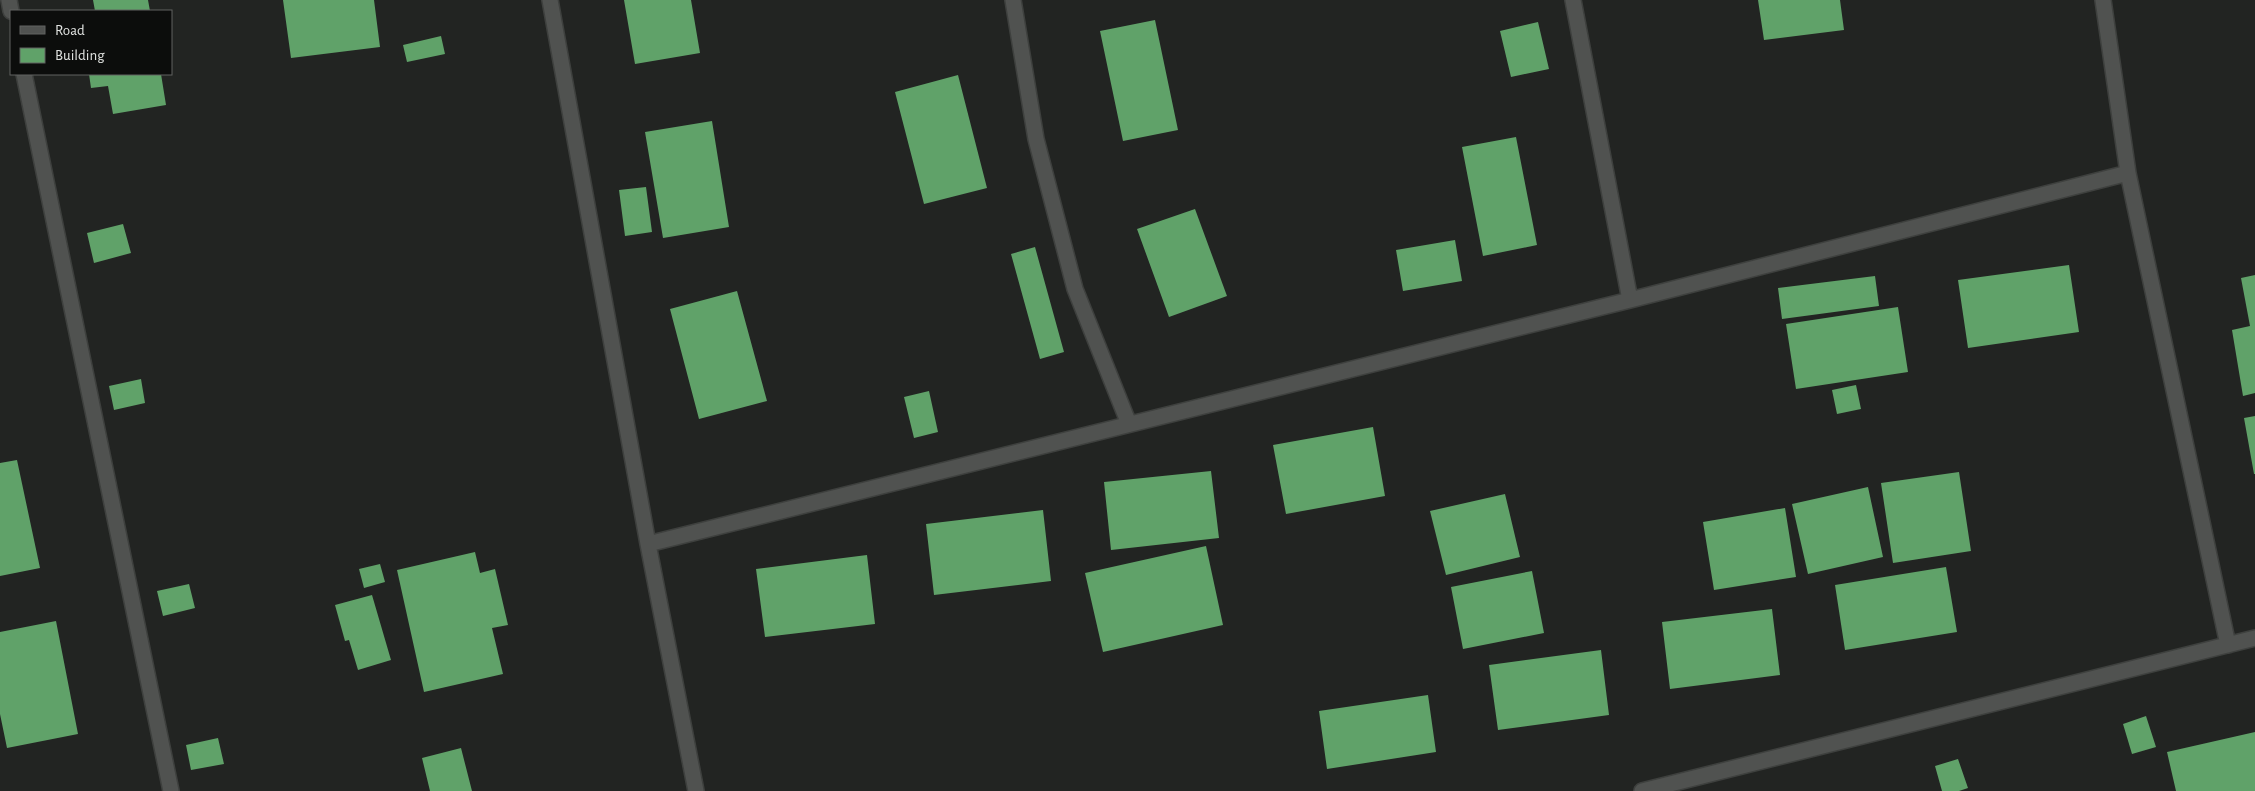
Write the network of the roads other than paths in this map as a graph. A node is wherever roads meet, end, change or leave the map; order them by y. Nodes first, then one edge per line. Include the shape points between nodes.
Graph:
1 (550, 0) edge
2 (1014, 0) edge
3 (1573, 0) edge
4 (2103, 0) edge
5 (24, 75) edge
6 (2128, 173) junction
7 (1630, 300) junction
8 (1129, 424) junction
9 (648, 544) junction
10 (2255, 638) edge
11 (2228, 645) junction
12 (171, 791) edge
13 (696, 791) edge
14 (1642, 791) edge

1 - 9 street
2 - 8 street via 1036,138 1075,289
3 - 7 street
4 - 6 street
5 - 12 street
6 - 7 street
6 - 11 street
7 - 8 street
8 - 9 street
9 - 13 street
10 - 11 street
11 - 14 street

